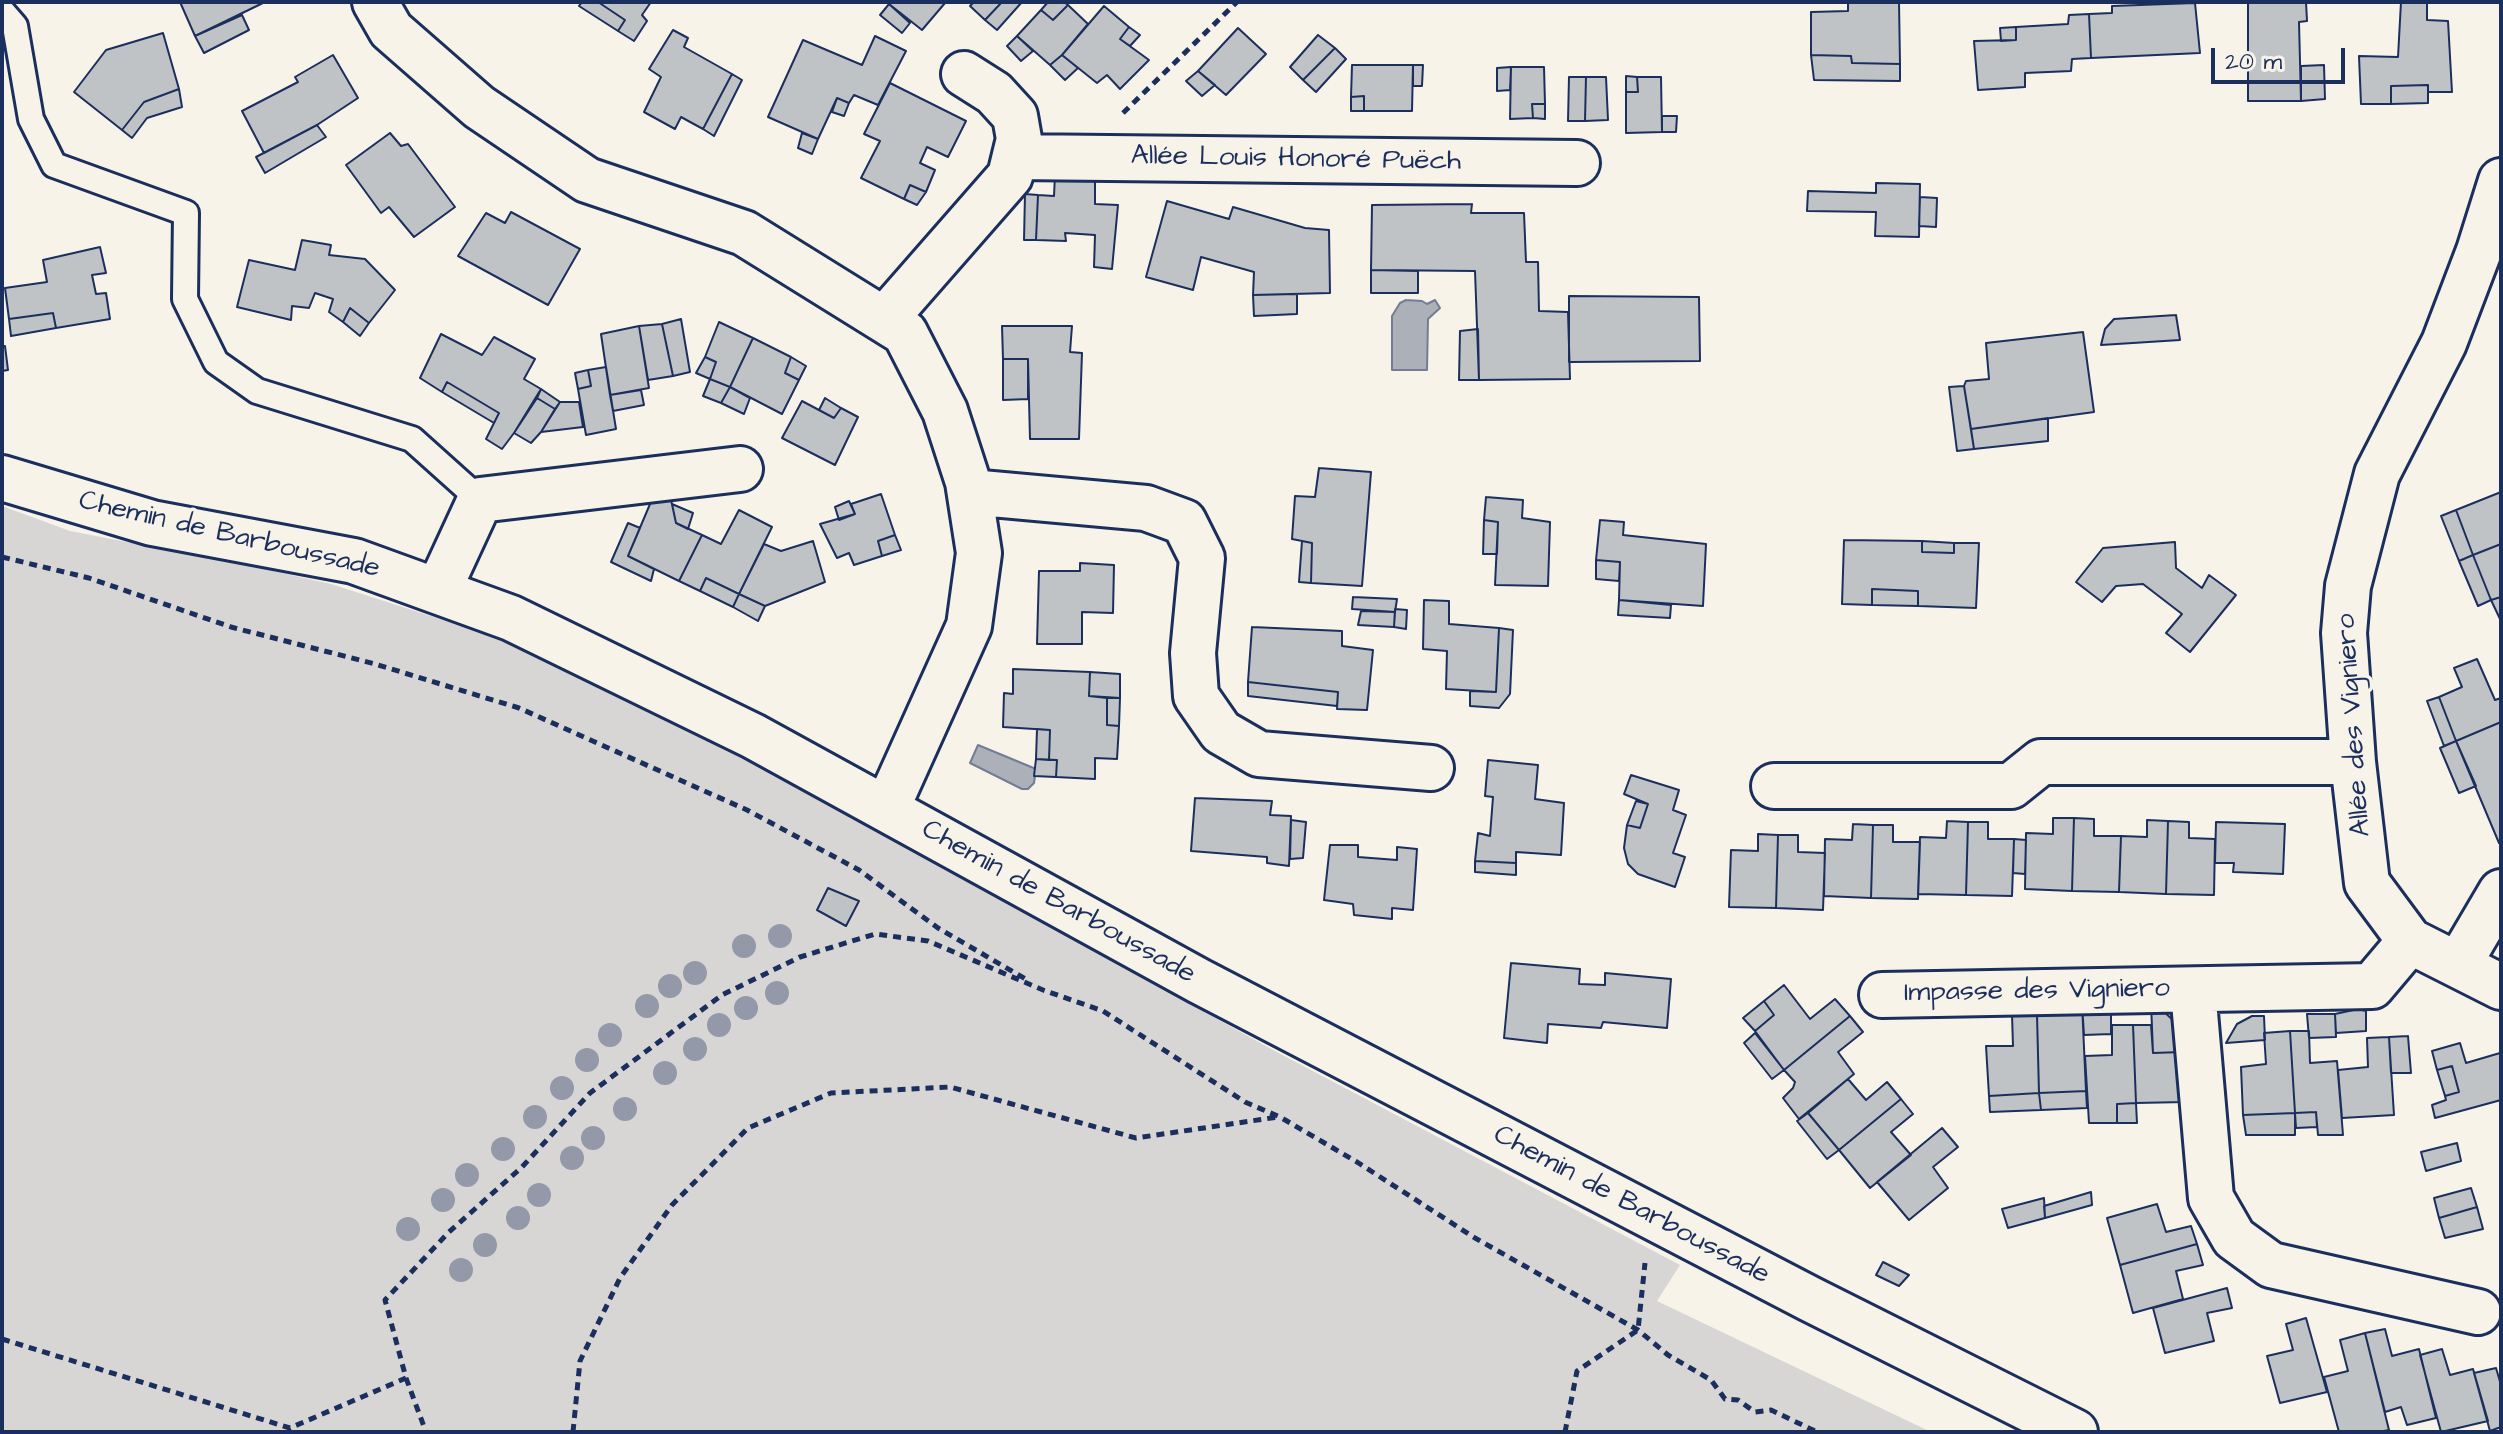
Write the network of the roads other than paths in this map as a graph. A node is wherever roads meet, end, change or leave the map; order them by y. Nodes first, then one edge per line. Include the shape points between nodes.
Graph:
1 (375, 2) edge
2 (2, 11) edge
3 (964, 74) dead end
4 (1015, 157) junction
5 (1577, 163) dead end
6 (2501, 181) edge
7 (884, 320) junction
8 (740, 469) dead end
9 (2, 478) edge
10 (970, 492) junction
11 (480, 500) junction
12 (438, 591) junction
13 (2353, 762) junction
14 (1431, 768) dead end
15 (1774, 786) dead end
16 (887, 808) junction
17 (2501, 892) edge
18 (2410, 941) junction
19 (2458, 965) junction
20 (2501, 987) edge
21 (2193, 990) junction
22 (1882, 995) dead end
23 (2478, 1312) dead end
24 (2075, 1432) edge

1 - 7 street via 391,30 479,107 587,180 744,233
2 - 11 lane via 15,26 31,119 54,165 186,213 185,299 216,362 257,391 412,439
3 - 4 street via 994,93 1015,116
4 - 5 street, Allée Louis Honoré Puëch
4 - 7 street via 1010,176
6 - 13 street, Allée des Vigniero via 2444,343 2377,474 2348,586 2344,633
7 - 10 street via 905,333 945,411
8 - 11 street
9 - 12 street, Chemin de Barboussade via 152,523 354,561
10 - 14 street via 1146,508 1184,522 1202,558 1193,653 1196,696 1221,732 1259,754
10 - 16 street via 979,553 969,626
11 - 12 street
12 - 16 street, Chemin de Barboussade via 525,625
13 - 15 street via 2041,762 2011,786
13 - 18 street, Allée des Vigniero via 2367,883
16 - 24 street, Chemin de Barboussade via 1227,995
17 - 19 street
18 - 19 street, Allée des Vigniero
18 - 21 street, Impasse des Vigniero via 2372,986
19 - 20 street, Allée des Vigniero
21 - 22 street, Impasse des Vigniero
21 - 23 street, Impasse des Vigniero via 2211,1198 2234,1238 2271,1265

